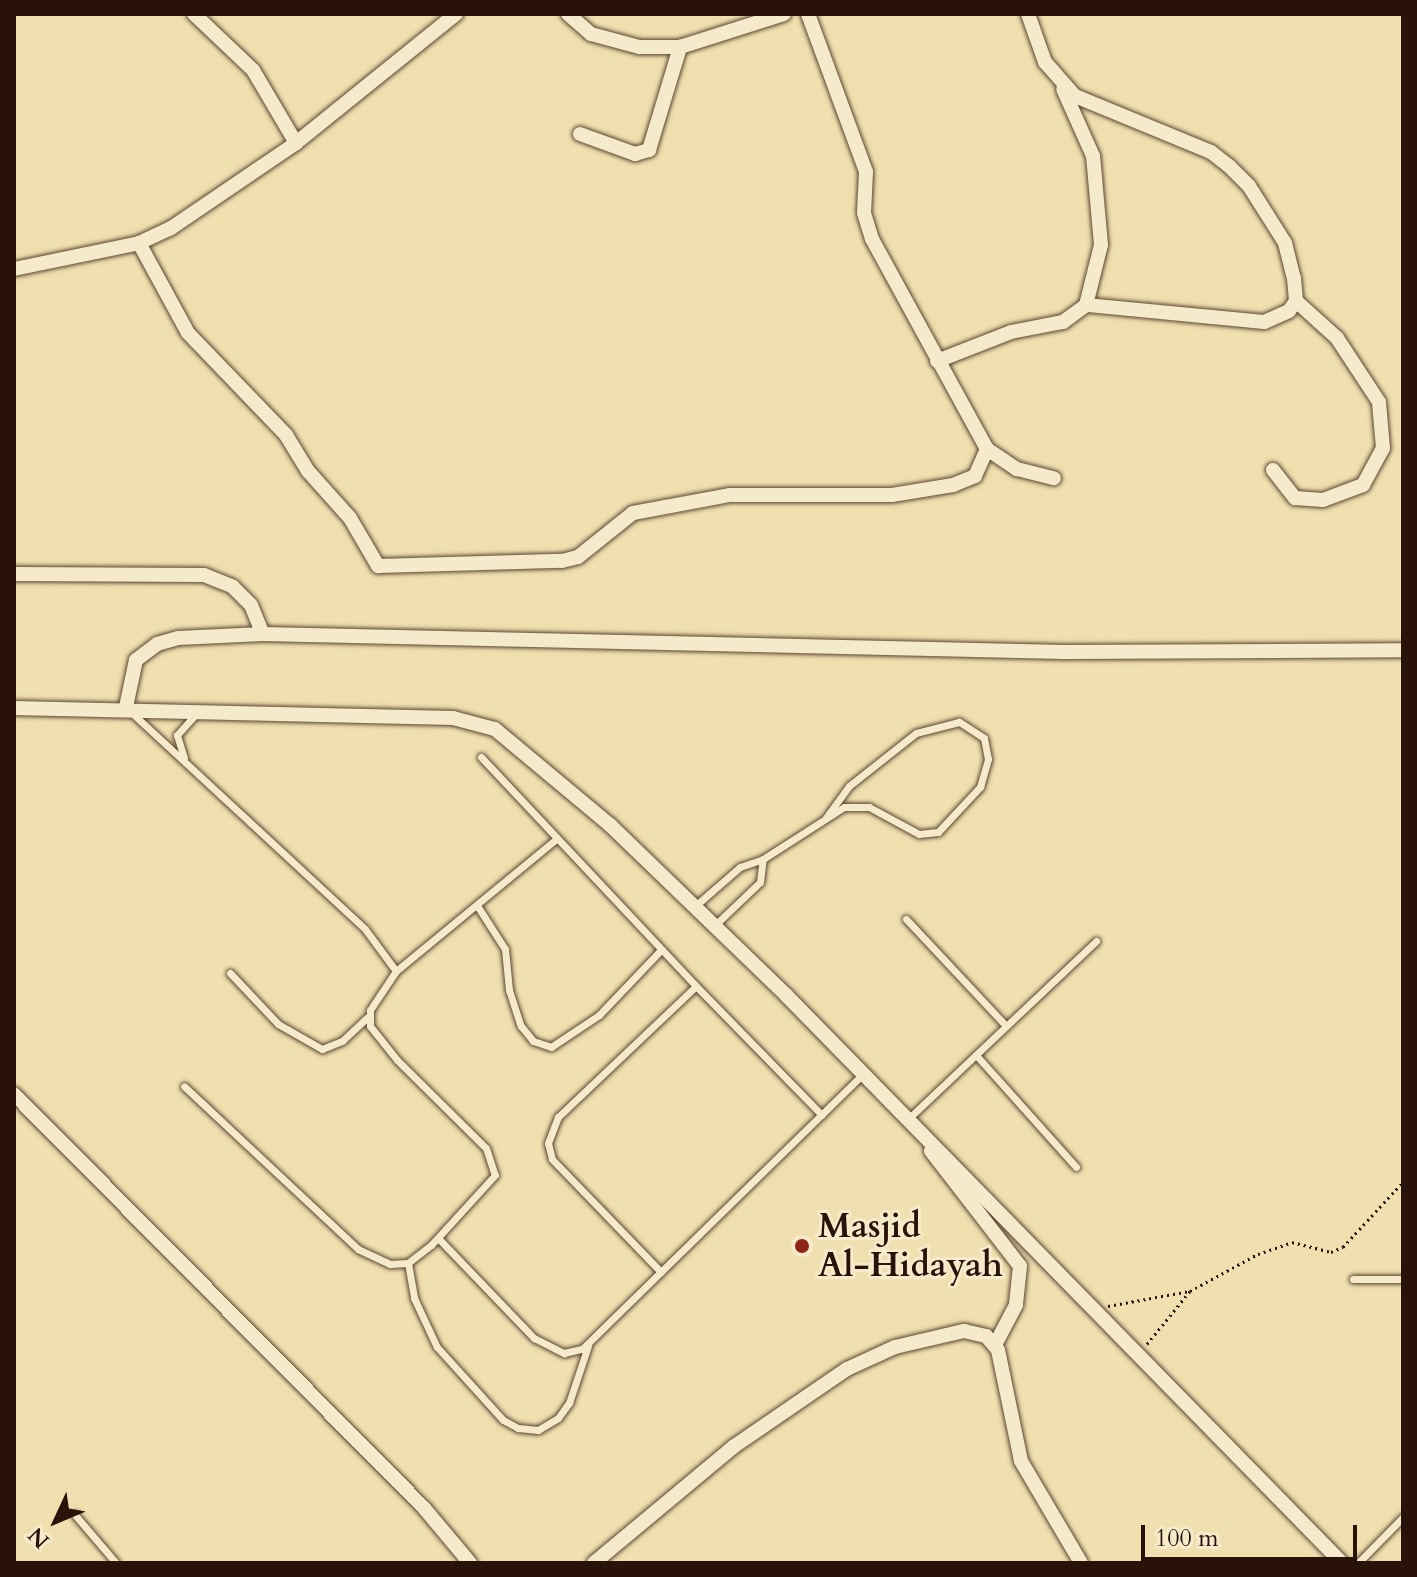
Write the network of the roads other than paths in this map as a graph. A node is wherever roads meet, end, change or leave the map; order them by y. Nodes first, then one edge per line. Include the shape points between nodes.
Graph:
1 (194, 14) edge
2 (456, 14) edge
3 (568, 14) edge
4 (784, 14) edge
5 (808, 14) edge
6 (1028, 14) edge
7 (680, 47) junction
8 (1061, 85) junction
9 (580, 134) dead end
10 (296, 143) junction
11 (139, 243) junction
12 (14, 269) edge
13 (1296, 301) junction
14 (1086, 305) junction
15 (937, 361) junction
16 (987, 449) junction
17 (1273, 470) dead end
18 (1054, 478) dead end
19 (14, 574) edge
20 (263, 634) junction
21 (1403, 650) edge
22 (126, 707) junction
23 (14, 708) edge
24 (203, 708) junction
25 (481, 757) dead end
26 (184, 760) junction
27 (826, 818) junction
28 (556, 839) junction
29 (763, 859) junction
30 (478, 907) junction
31 (694, 907) junction
32 (906, 919) dead end
33 (713, 926) junction
34 (1096, 941) dead end
35 (659, 952) junction
36 (396, 971) junction
37 (230, 973) dead end
38 (696, 986) junction
39 (368, 1017) junction
40 (1006, 1026) junction
41 (976, 1055) junction
42 (861, 1076) junction
43 (184, 1086) dead end
44 (14, 1094) edge
45 (822, 1115) junction
46 (908, 1119) junction
47 (928, 1139) junction
48 (1076, 1167) dead end
49 (438, 1238) junction
50 (408, 1263) junction
51 (661, 1272) junction
52 (1353, 1279) dead end
53 (1403, 1279) edge
54 (995, 1345) junction
55 (588, 1346) junction
56 (75, 1515) dead end
57 (1403, 1517) edge
58 (116, 1563) edge
59 (470, 1563) edge
60 (594, 1563) edge
61 (1081, 1563) edge
62 (1342, 1563) edge
63 (1358, 1563) edge

1 - 10 street via 253,70
2 - 10 street
3 - 7 street via 591,34 639,47
4 - 7 street
5 - 15 street via 866,172 866,228
6 - 8 street via 1045,62
7 - 9 street via 649,150 635,154
8 - 13 street via 1075,96 1211,152 1229,166 1249,186 1285,243
8 - 14 street via 1093,156 1101,245
10 - 11 street
11 - 12 street
11 - 16 street via 188,333 286,435 308,471 350,518 378,566 562,561 578,557 633,513 730,495 892,495 953,485 975,476
13 - 14 street via 1282,315 1264,322
13 - 17 street via 1337,338 1379,402 1383,448 1363,485 1323,500 1295,498
14 - 15 street via 1063,322 1011,332
15 - 16 street
16 - 18 street via 1017,469
19 - 20 street via 204,575 233,587 251,605
20 - 21 street via 1064,652
20 - 22 street via 178,638 157,644 136,660
22 - 23 street
22 - 24 street
22 - 26 lane
24 - 26 lane via 178,730
24 - 31 street via 453,718 495,729 598,814
25 - 28 lane
26 - 36 lane via 365,929
27 - 27 lane via 858,806 910,831 938,832 980,787 988,759 984,738 959,722 916,733 849,786
27 - 29 lane
28 - 30 lane
28 - 35 lane
29 - 31 lane via 740,867
29 - 33 lane via 760,882
30 - 35 lane via 505,949 509,990 521,1026 533,1041 551,1047 599,1015
30 - 36 lane
31 - 33 street
32 - 40 lane
33 - 42 street
34 - 40 lane
35 - 38 lane
36 - 39 lane
37 - 39 lane via 278,1024 322,1049 342,1041
38 - 45 lane
38 - 51 lane via 558,1117 548,1143 562,1172
39 - 49 lane via 397,1060 494,1160 492,1181
40 - 41 lane
41 - 46 lane
41 - 48 lane
42 - 45 lane
42 - 46 street
43 - 50 lane via 358,1249 390,1264
44 - 59 street via 424,1508
45 - 51 lane
46 - 47 street
47 - 54 street via 939,1163 1004,1238 1020,1266 1016,1305
47 - 62 street
49 - 50 lane
49 - 55 lane via 534,1338 564,1353
50 - 55 lane via 414,1298 437,1347 503,1420 518,1428 538,1430 558,1418 569,1403
51 - 55 lane
52 - 53 lane
54 - 60 street via 972,1331 936,1335 847,1369 733,1447
54 - 61 street via 1021,1461
56 - 58 lane
57 - 63 lane

